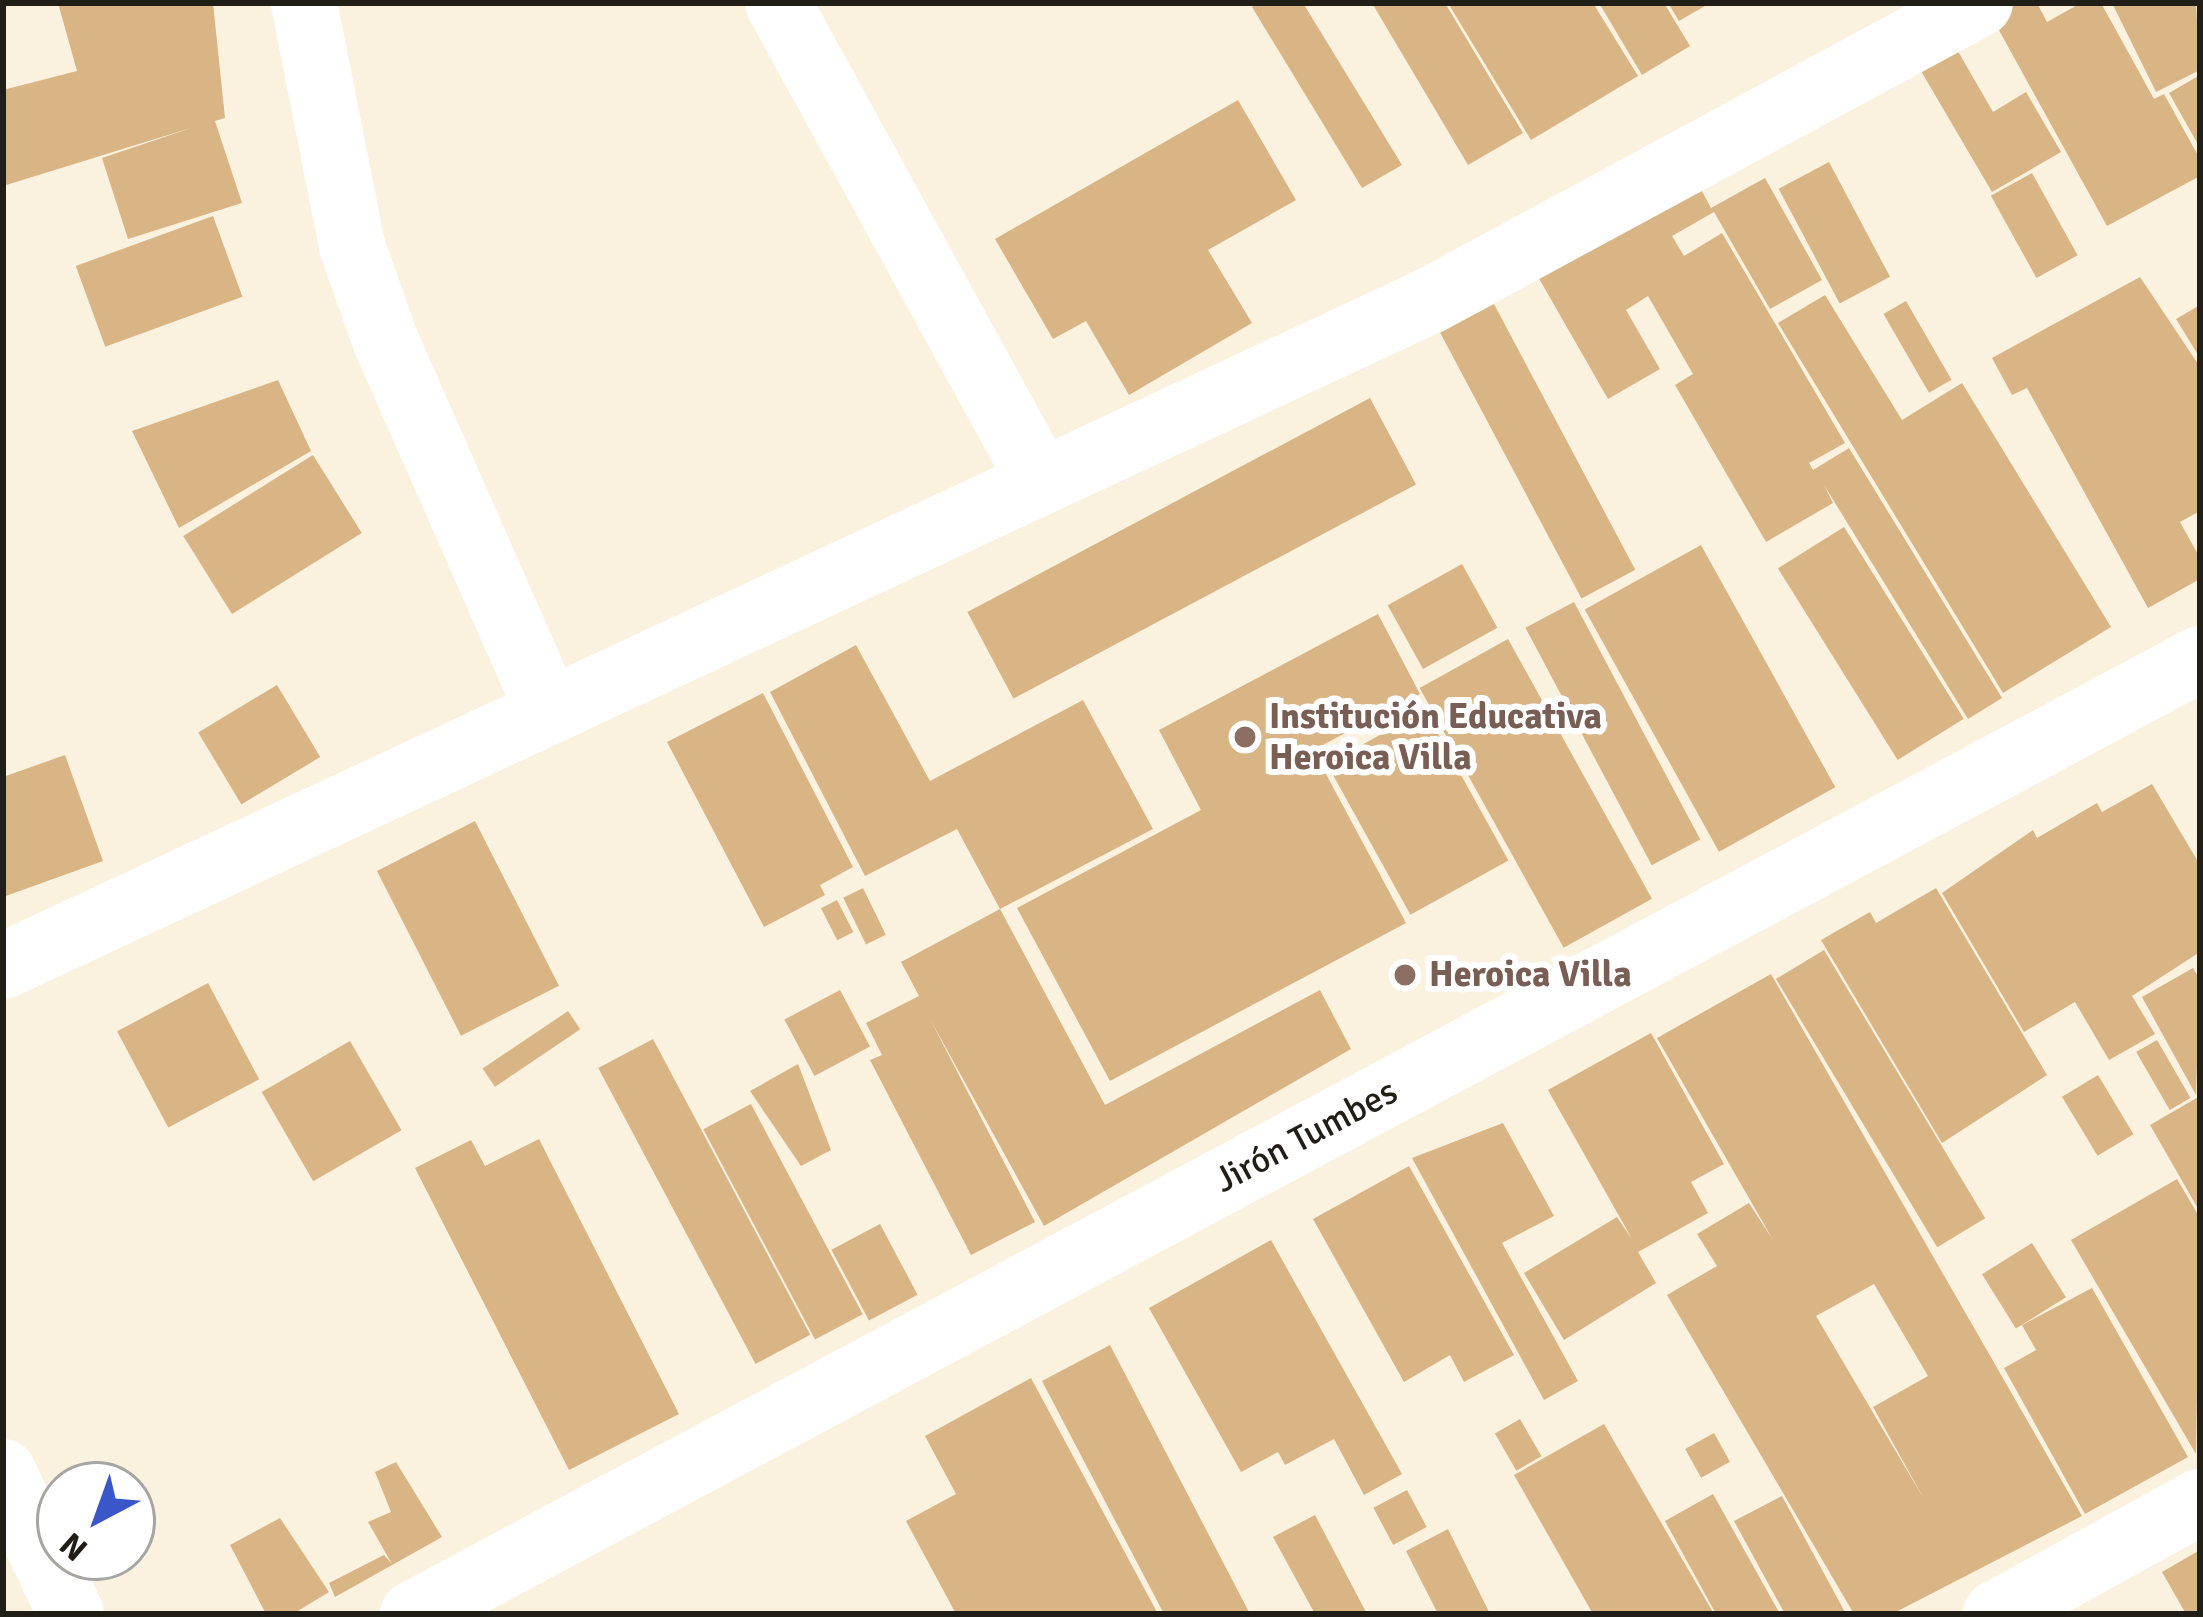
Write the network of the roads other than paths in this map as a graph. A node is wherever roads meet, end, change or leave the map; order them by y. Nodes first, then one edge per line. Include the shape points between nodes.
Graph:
1 (304, 3) edge
2 (778, 3) edge
3 (1980, 3) edge
4 (1041, 482) junction
5 (2200, 659) edge
6 (549, 711) junction
7 (3, 966) edge
8 (3, 1472) edge
9 (2200, 1502) edge
10 (71, 1614) edge
11 (413, 1614) edge
12 (1996, 1614) edge

1 - 6 street via 352,246 386,342
2 - 4 street
3 - 4 street via 1431,300
4 - 6 street
5 - 11 street, Jirón Tumbes
6 - 7 street
8 - 10 street
9 - 12 street

